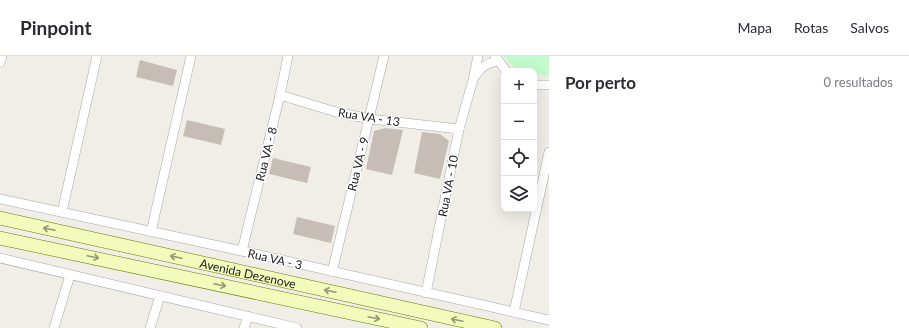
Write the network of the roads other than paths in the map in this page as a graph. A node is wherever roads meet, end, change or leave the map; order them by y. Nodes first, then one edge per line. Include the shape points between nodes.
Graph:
1 (2, 56) edge
2 (97, 56) edge
3 (191, 56) edge
4 (288, 56) edge
5 (384, 56) edge
6 (478, 56) edge
7 (496, 58) edge
8 (0, 63) edge
9 (504, 68) edge
10 (472, 80) junction
11 (537, 85) edge
12 (549, 85) edge
13 (280, 95) junction
14 (369, 119) junction
15 (459, 129) junction
16 (549, 152) edge
17 (0, 199) edge
18 (62, 212) junction
19 (0, 218) edge
20 (151, 232) junction
21 (0, 238) edge
22 (242, 251) junction
23 (0, 258) edge
24 (332, 272) junction
25 (70, 275) junction
26 (426, 293) junction
27 (160, 296) junction
28 (514, 312) junction
29 (248, 316) junction
30 (549, 320) edge
31 (54, 328) edge
32 (150, 328) edge
33 (244, 328) edge
34 (297, 328) edge
35 (421, 328) edge
36 (495, 328) edge

1 - 8 street
2 - 18 street
3 - 20 street
4 - 13 street, Rua VA - 8
5 - 14 street, Rua VA - 9
6 - 10 street, Rua VA - 10
7 - 9 street
7 - 10 street, Rua VA - 10 via 480,69
10 - 15 street, Rua VA - 10
11 - 12 street
13 - 14 street, Rua VA - 13
13 - 22 street, Rua VA - 8
14 - 15 street, Rua VA - 13
14 - 24 street, Rua VA - 9
15 - 26 street, Rua VA - 10
16 - 28 street
17 - 18 street, Rua VA - 3
18 - 20 street, Rua VA - 3
36 -> 19 street, Avenida Dezenove
20 - 22 street, Rua VA - 3
21 -> 35 street, Avenida Dezenove
22 - 24 street, Rua VA - 3
23 - 25 street
24 - 26 street, Rua VA - 3
25 - 27 street
25 - 31 street
26 - 28 street, Rua VA - 3
27 - 29 street
27 - 32 street
28 - 30 street, Rua VA - 3
29 - 33 street
29 - 34 street

